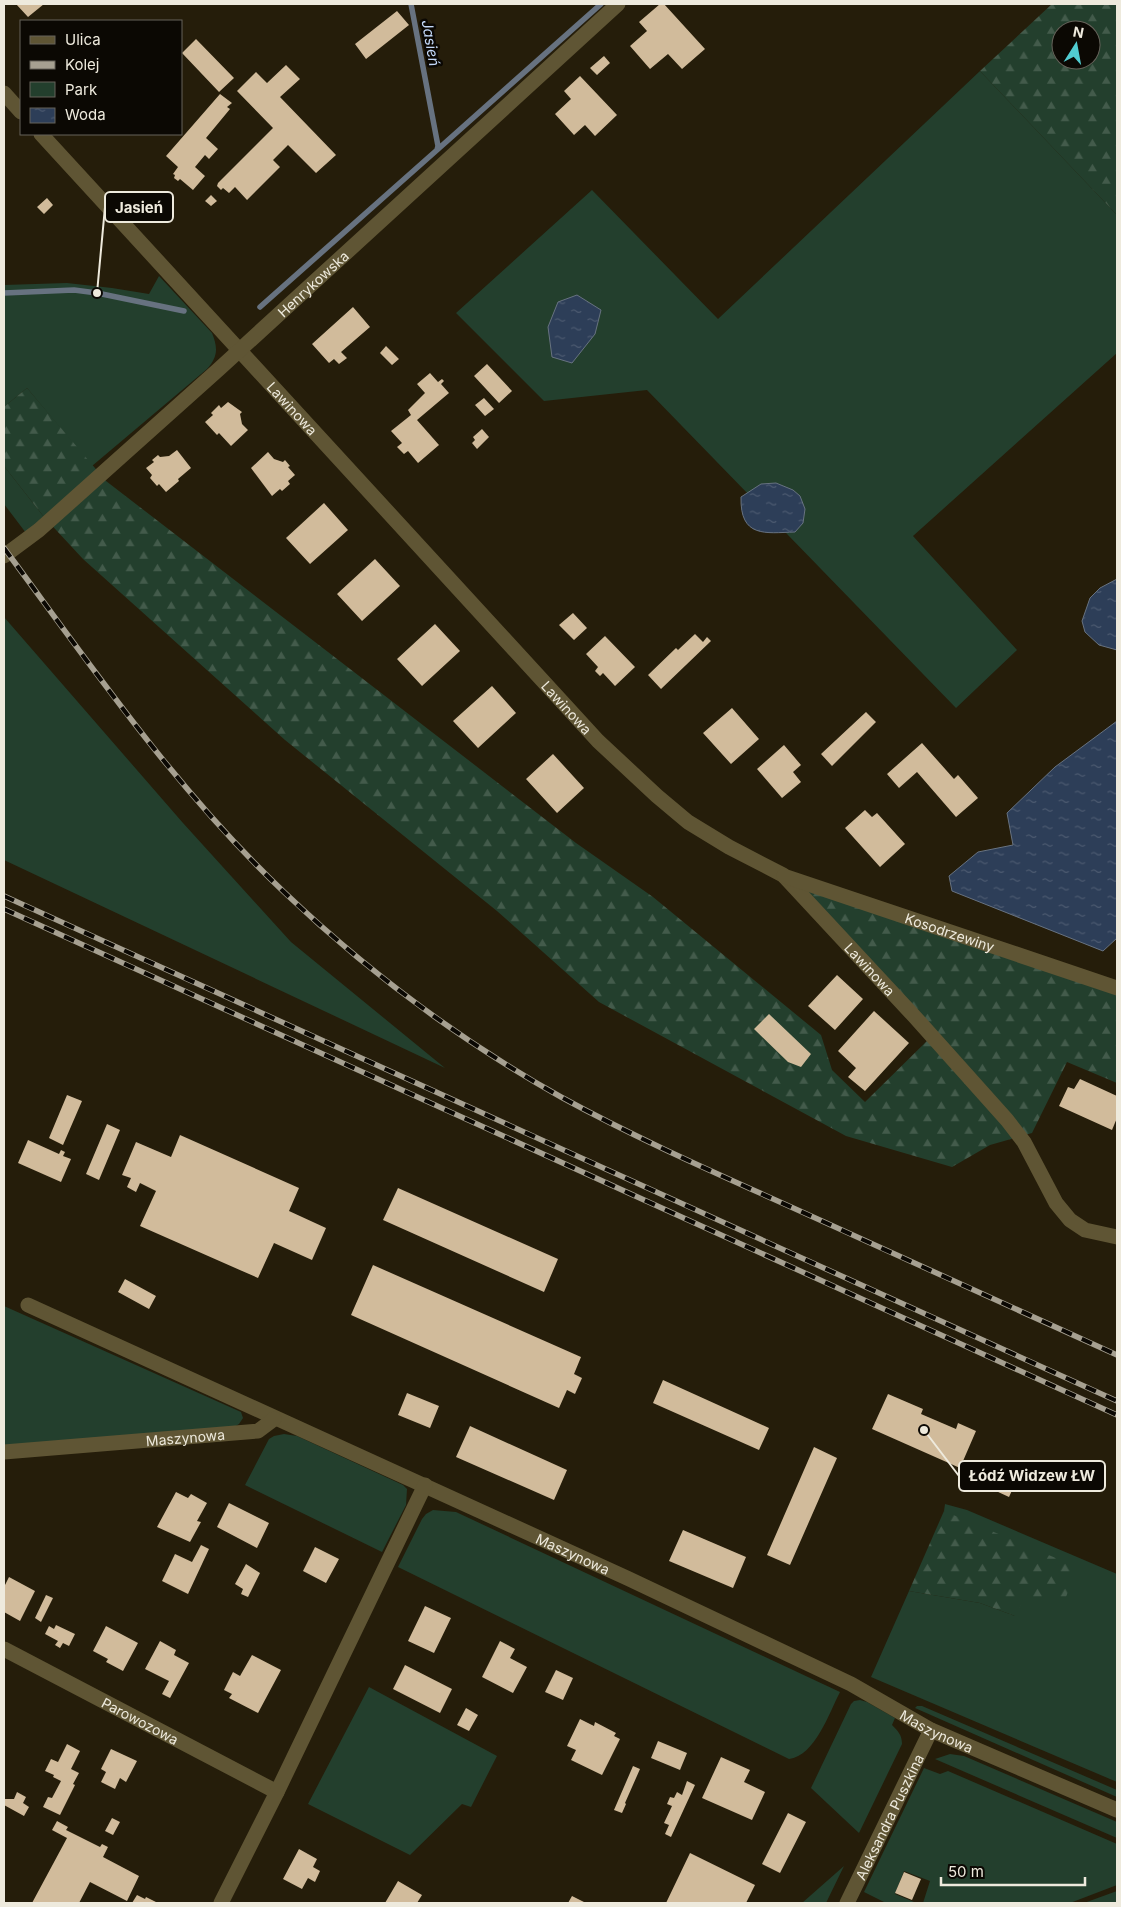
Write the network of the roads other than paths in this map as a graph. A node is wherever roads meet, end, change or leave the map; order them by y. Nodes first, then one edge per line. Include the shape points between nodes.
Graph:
1 (618, 4) edge
2 (4, 93) edge
3 (20, 111) edge
4 (42, 135) edge
5 (239, 350) junction
6 (4, 556) edge
7 (783, 875) junction
8 (1117, 988) edge
9 (1117, 1237) edge
10 (28, 1306) dead end
11 (274, 1419) junction
12 (4, 1452) edge
13 (425, 1485) junction
14 (4, 1650) edge
15 (931, 1730) junction
16 (277, 1792) junction
17 (1117, 1810) edge
18 (221, 1903) edge
19 (847, 1903) edge

1 - 5 street, Henrykowska
2 - 3 street
4 - 5 street, Lawinowa
5 - 6 street, Henrykowska via 39,530
5 - 7 street, Lawinowa via 598,741 688,822
7 - 8 street, Kosodrzewiny
7 - 9 street, Lawinowa via 1007,1120 1024,1142 1056,1203 1070,1220 1085,1230
10 - 11 street
11 - 12 street, Maszynowa via 258,1431
11 - 13 street, Maszynowa
13 - 15 street, Maszynowa via 851,1684
13 - 16 street
14 - 16 street, Parowozowa
15 - 17 street, Maszynowa
15 - 19 street, Aleksandra Puszkina
16 - 18 street

